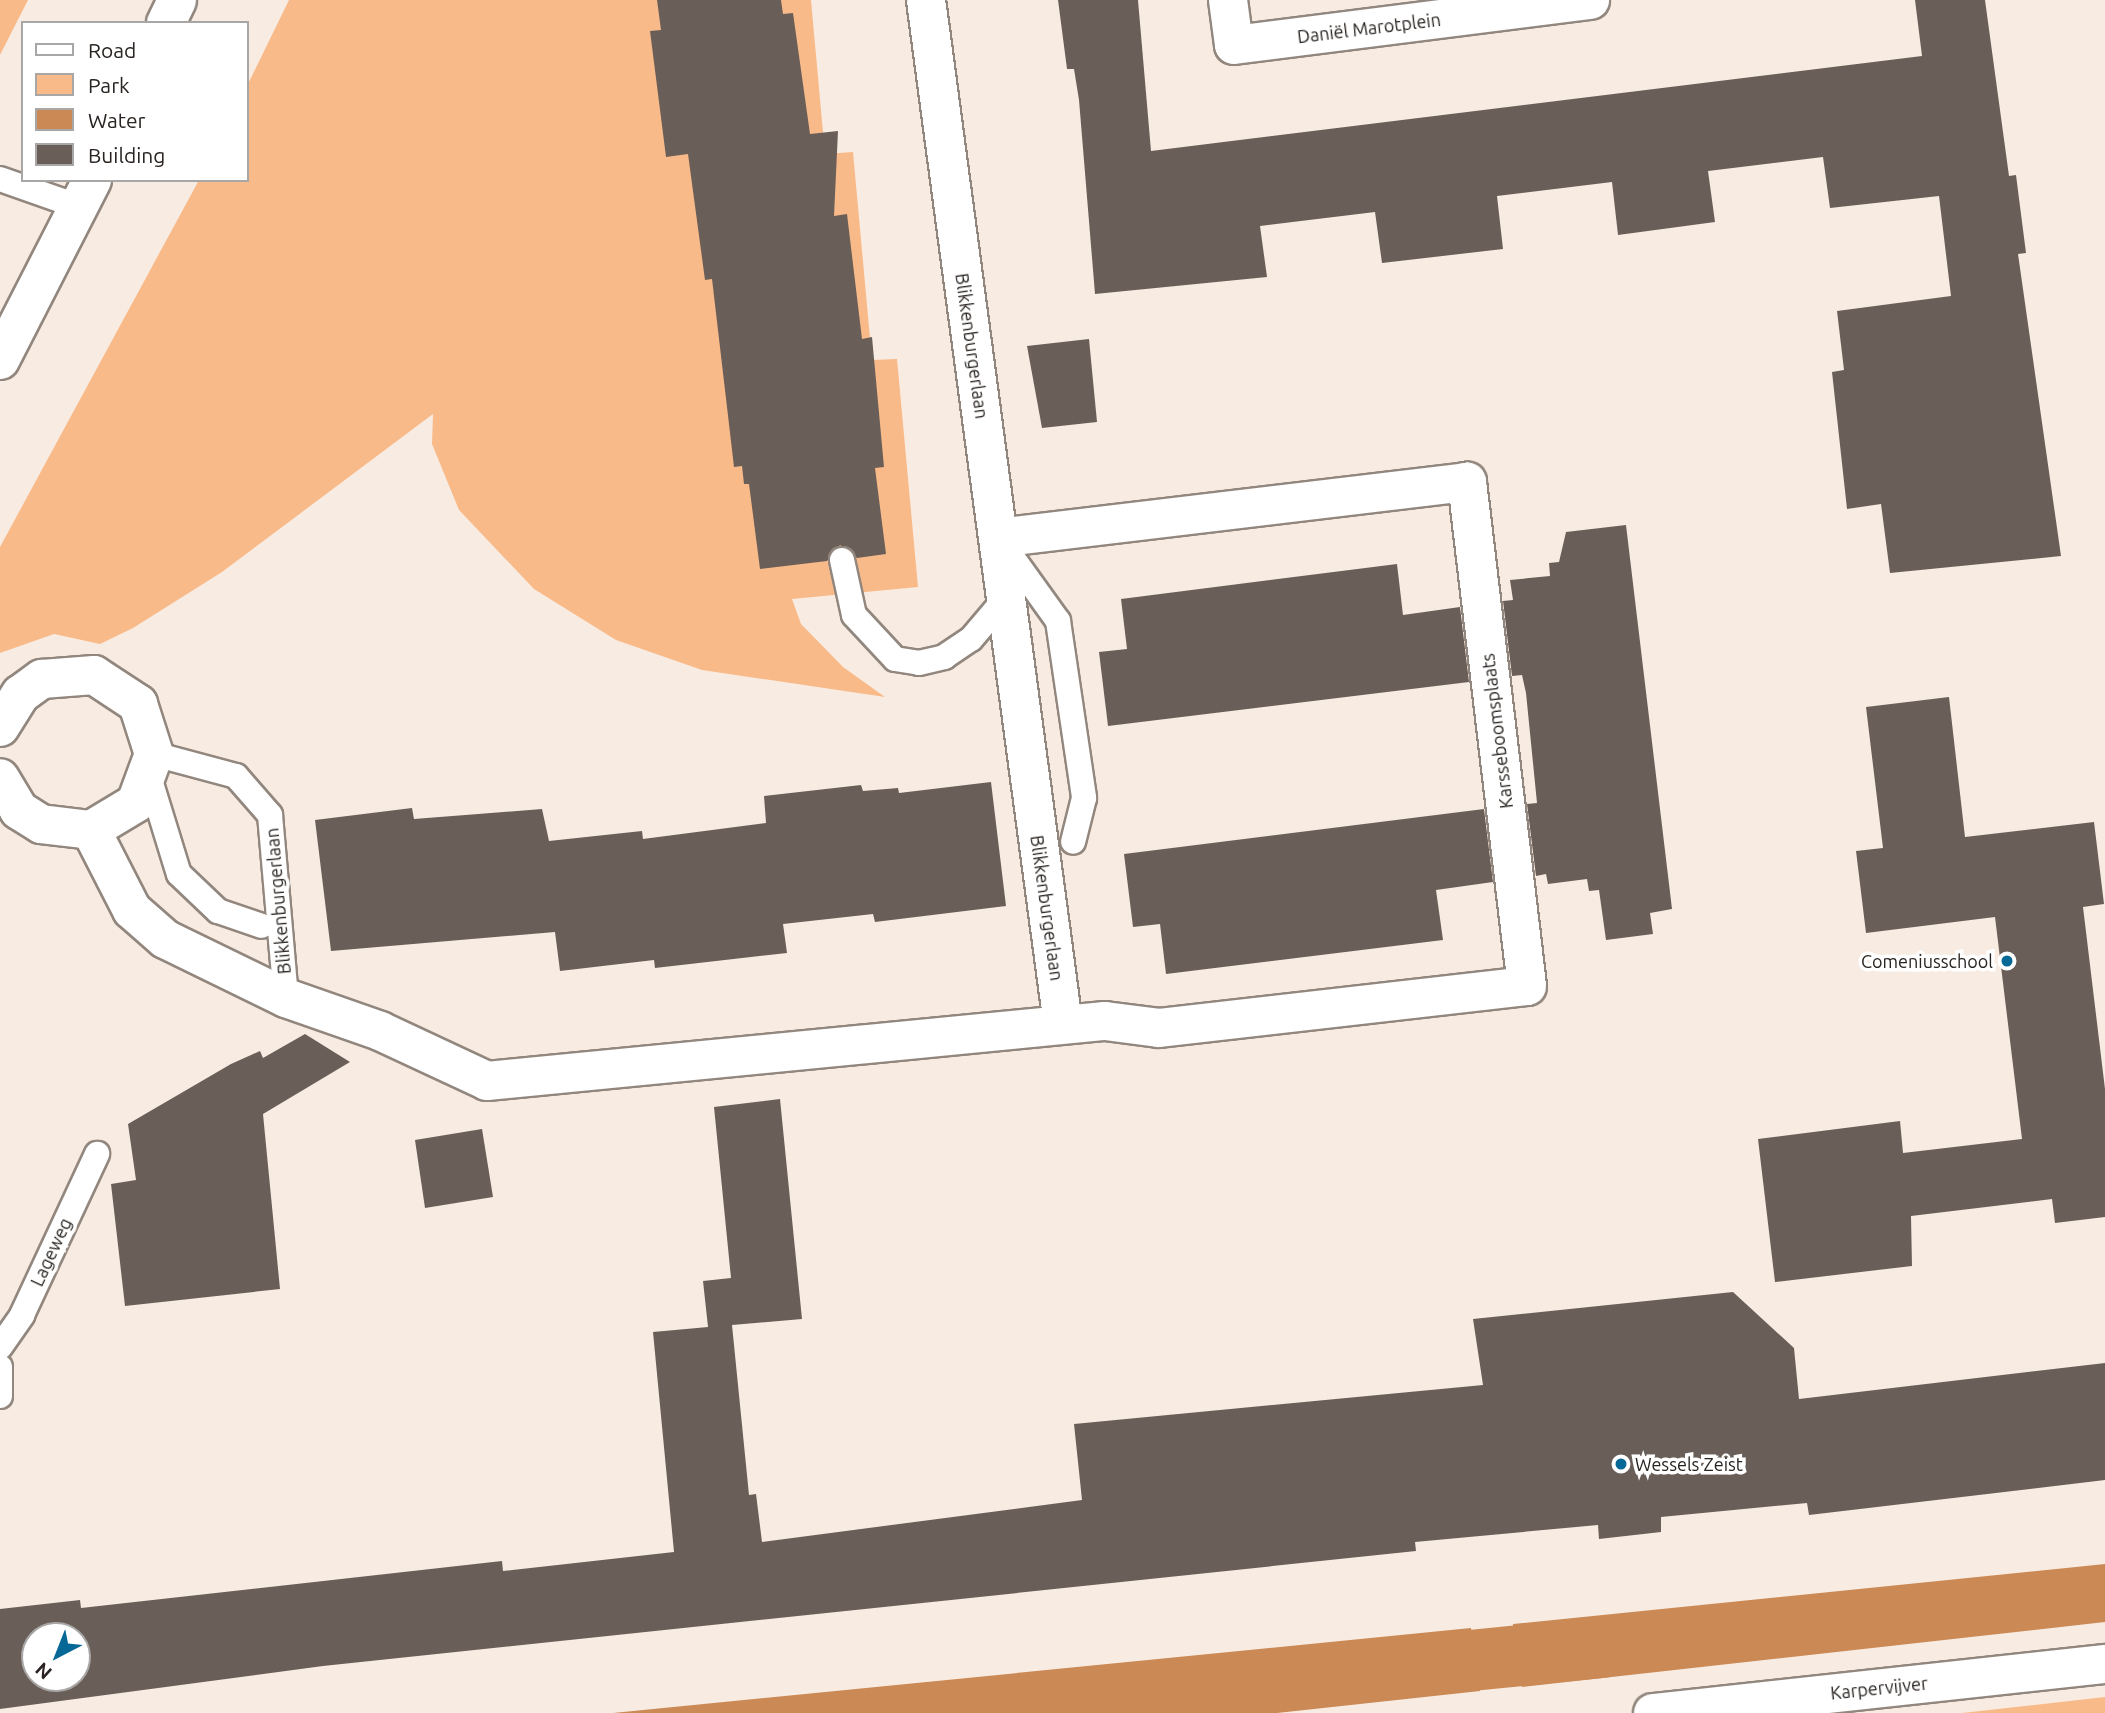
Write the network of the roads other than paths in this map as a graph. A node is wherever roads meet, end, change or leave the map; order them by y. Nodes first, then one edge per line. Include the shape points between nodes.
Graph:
1 (177, 0) edge
2 (926, 0) edge
3 (1228, 0) edge
4 (1590, 0) edge
5 (167, 21) edge
6 (0, 179) edge
7 (86, 194) edge
8 (0, 360) edge
9 (998, 538) junction
10 (842, 560) dead end
11 (1005, 599) junction
12 (0, 727) edge
13 (152, 767) junction
14 (0, 778) edge
15 (91, 830) junction
16 (1073, 842) dead end
17 (262, 926) dead end
18 (286, 998) junction
19 (1063, 1024) junction
20 (97, 1154) dead end
21 (0, 1347) edge
22 (0, 1367) edge
23 (0, 1396) edge
24 (2105, 1664) edge
25 (1653, 1713) edge

1 - 5 street
2 - 9 street, Blikkenburgerlaan
3 - 4 street, Daniël Marotplein via 1234,45
6 - 7 lane
7 - 8 street
9 - 11 street, Blikkenburgerlaan
9 - 16 lane via 1058,621 1084,798
9 - 19 street, Karsseboomsplaats via 1468,482 1527,986 1159,1028 1104,1021
10 - 11 lane via 854,615 895,659 919,663 944,657 971,639
11 - 19 street, Blikkenburgerlaan
12 - 13 street via 21,694 42,679 94,675 138,704
13 - 15 street via 117,820
13 - 17 lane via 179,874 218,911
13 - 18 lane, Blikkenburgerlaan via 236,776 270,815
14 - 15 street via 19,810 41,824
15 - 18 street, Blikkenburgerlaan via 114,884 157,932
18 - 19 street, Blikkenburgerlaan via 487,1081
20 - 21 lane, Lageweg via 22,1315
22 - 23 lane
24 - 25 street, Karpervijver

